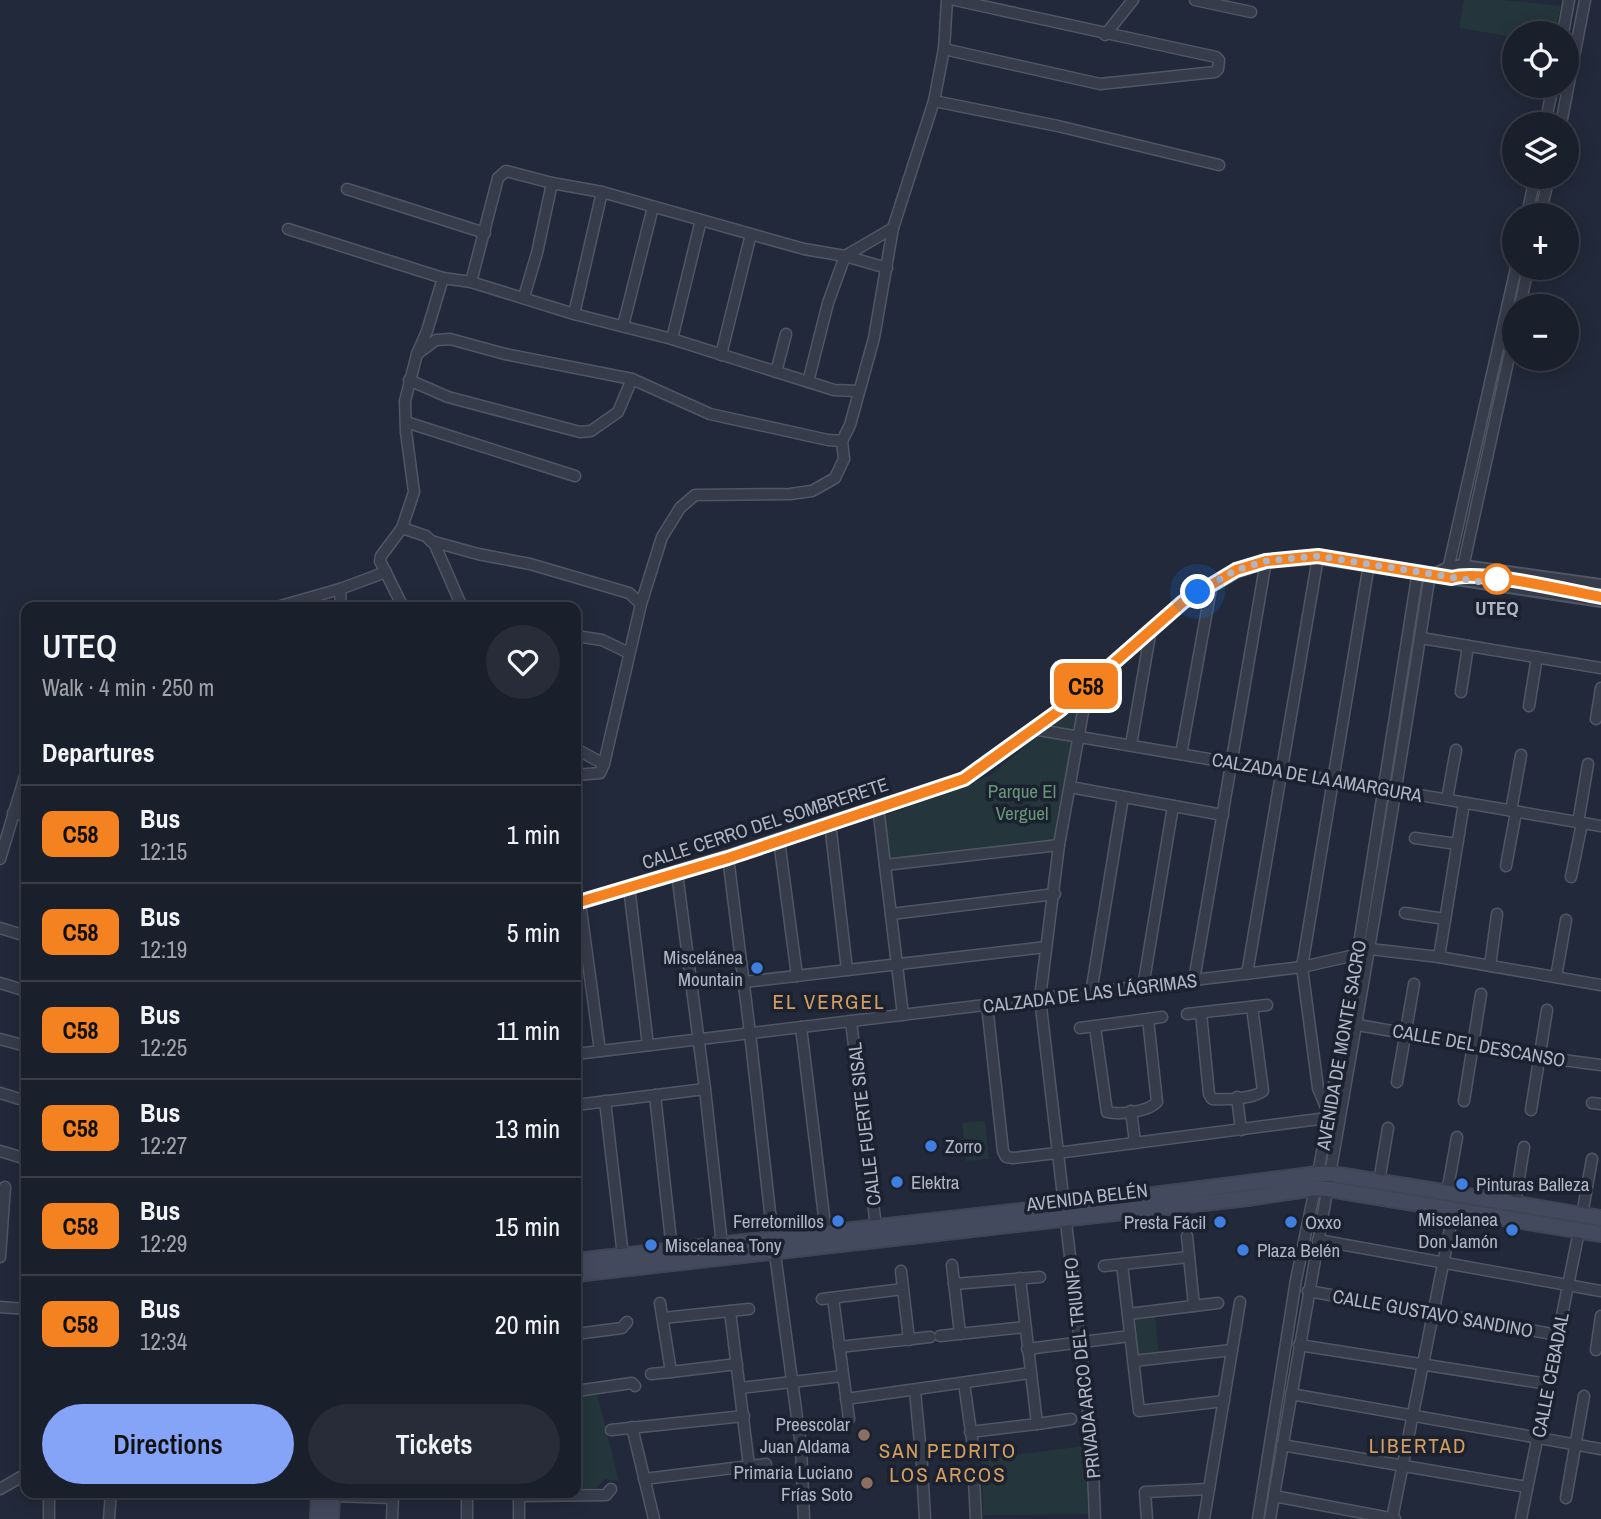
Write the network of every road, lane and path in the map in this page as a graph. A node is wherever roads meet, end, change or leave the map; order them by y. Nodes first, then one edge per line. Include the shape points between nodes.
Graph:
1 (947, 0) edge
2 (955, 0) edge
3 (1133, 0) edge
4 (1195, 0) edge
5 (1568, 0) edge
6 (1585, 1) edge
7 (1251, 12) dead end
8 (1565, 21) edge
9 (1105, 34) junction
10 (944, 49) junction
11 (934, 101) junction
12 (1563, 112) edge
13 (1219, 165) dead end
14 (552, 183) junction
15 (347, 189) dead end
16 (602, 192) junction
17 (653, 207) junction
18 (701, 220) junction
19 (894, 228) junction
20 (288, 229) dead end
21 (485, 233) junction
22 (751, 234) junction
23 (845, 256) junction
24 (887, 268) junction
25 (443, 278) junction
26 (1514, 280) edge
27 (471, 282) junction
28 (524, 297) junction
29 (573, 314) junction
30 (623, 326) junction
31 (786, 334) dead end
32 (672, 339) junction
33 (416, 354) junction
34 (721, 355) junction
35 (1506, 371) edge
36 (776, 372) junction
37 (632, 379) junction
38 (409, 380) junction
39 (808, 382) junction
40 (858, 391) junction
41 (406, 422) junction
42 (842, 441) junction
43 (575, 476) dead end
44 (402, 528) junction
45 (431, 541) junction
46 (1318, 556) junction
47 (1266, 561) junction
48 (1369, 564) junction
49 (386, 572) junction
50 (1436, 572) junction
51 (1461, 573) junction
52 (1212, 583) junction
53 (1601, 586) edge
54 (340, 589) junction
55 (394, 590) junction
56 (1601, 600) edge
57 (301, 602) edge
58 (341, 602) edge
59 (394, 602) edge
60 (400, 602) edge
61 (460, 602) edge
62 (640, 604) junction
63 (1151, 628) junction
64 (581, 636) edge
65 (1420, 638) junction
66 (1468, 646) junction
67 (629, 653) junction
68 (1537, 657) junction
69 (1601, 668) edge
70 (1088, 684) junction
71 (1601, 688) edge
72 (1461, 692) dead end
73 (1530, 706) dead end
74 (1596, 719) dead end
75 (1033, 729) junction
76 (1079, 736) junction
77 (1130, 746) junction
78 (1456, 750) dead end
79 (581, 753) edge
80 (1181, 754) junction
81 (1521, 755) dead end
82 (1231, 763) junction
83 (1588, 765) dead end
84 (602, 768) junction
85 (1281, 771) junction
86 (581, 774) edge
87 (1332, 780) junction
88 (1070, 787) junction
89 (21, 788) edge
90 (1383, 788) junction
91 (1395, 790) junction
92 (1123, 797) junction
93 (1447, 799) junction
94 (1464, 803) junction
95 (1173, 806) junction
96 (878, 807) junction
97 (1514, 812) junction
98 (13, 813) junction
99 (21, 815) edge
100 (1223, 815) junction
101 (830, 823) junction
102 (1580, 823) junction
103 (1601, 826) edge
104 (1415, 838) dead end
105 (779, 840) junction
106 (1457, 844) junction
107 (1059, 845) junction
108 (728, 858) junction
109 (0, 859) edge
110 (886, 865) junction
111 (1506, 866) dead end
112 (677, 873) junction
113 (1571, 877) dead end
114 (629, 887) junction
115 (1055, 894) junction
116 (581, 902) edge
117 (1405, 913) dead end
118 (891, 914) junction
119 (1497, 914) dead end
120 (1445, 919) junction
121 (1566, 920) dead end
122 (581, 923) edge
123 (0, 928) edge
124 (21, 934) edge
125 (1046, 947) junction
126 (1370, 949) junction
127 (1355, 955) junction
128 (1439, 957) junction
129 (897, 964) junction
130 (1490, 966) junction
131 (1302, 967) junction
132 (847, 970) junction
133 (1247, 974) junction
134 (797, 976) junction
135 (1556, 977) junction
136 (1195, 980) junction
137 (744, 982) junction
138 (0, 983) edge
139 (1415, 984) dead end
140 (1601, 985) edge
141 (1143, 987) junction
142 (21, 989) edge
143 (1091, 993) junction
144 (1481, 994) dead end
145 (1040, 998) junction
146 (987, 1005) junction
147 (1267, 1005) dead end
148 (1252, 1007) junction
149 (1547, 1010) dead end
150 (1200, 1013) junction
151 (1188, 1014) dead end
152 (903, 1015) junction
153 (1162, 1017) dead end
154 (1148, 1019) junction
155 (851, 1021) junction
156 (1358, 1025) junction
157 (802, 1027) junction
158 (1095, 1027) junction
159 (1080, 1028) dead end
160 (750, 1033) junction
161 (1406, 1033) junction
162 (0, 1039) edge
163 (699, 1039) junction
164 (1473, 1044) junction
165 (21, 1045) edge
166 (648, 1045) junction
167 (600, 1051) junction
168 (581, 1053) edge
169 (1540, 1057) junction
170 (1601, 1065) edge
171 (1398, 1082) dead end
172 (705, 1089) junction
173 (0, 1094) edge
174 (655, 1095) junction
175 (1237, 1097) junction
176 (21, 1100) edge
177 (605, 1101) junction
178 (1464, 1101) dead end
179 (581, 1104) edge
180 (1531, 1110) dead end
181 (1131, 1111) junction
182 (1328, 1115) junction
183 (1388, 1128) dead end
184 (1241, 1130) junction
185 (1457, 1137) dead end
186 (1135, 1142) junction
187 (1524, 1147) dead end
188 (0, 1152) edge
189 (1057, 1153) junction
190 (21, 1158) edge
191 (1592, 1159) dead end
192 (1323, 1181) junction
193 (1379, 1182) junction
194 (5, 1187) dead end
195 (1447, 1193) junction
196 (1515, 1204) junction
197 (1454, 1209) junction
198 (1066, 1212) junction
199 (1582, 1216) junction
200 (1601, 1218) edge
201 (876, 1227) junction
202 (1579, 1231) junction
203 (826, 1233) junction
204 (1601, 1234) edge
205 (1187, 1236) dead end
206 (1318, 1240) junction
207 (722, 1245) junction
208 (774, 1245) junction
209 (672, 1251) junction
210 (623, 1256) junction
211 (1189, 1256) junction
212 (0, 1257) edge
213 (581, 1260) edge
214 (1443, 1262) junction
215 (1122, 1264) junction
216 (952, 1265) dead end
217 (1104, 1266) dead end
218 (901, 1271) dead end
219 (581, 1273) edge
220 (1040, 1277) dead end
221 (1020, 1278) junction
222 (954, 1284) junction
223 (1568, 1285) junction
224 (903, 1289) junction
225 (1308, 1291) junction
226 (1601, 1291) edge
227 (833, 1298) junction
228 (821, 1299) dead end
229 (1240, 1302) dead end
230 (660, 1303) dead end
231 (1218, 1303) dead end
232 (1194, 1306) junction
233 (0, 1307) edge
234 (21, 1309) edge
235 (749, 1309) dead end
236 (730, 1311) junction
237 (1433, 1313) junction
238 (1128, 1314) junction
239 (1601, 1316) edge
240 (663, 1318) junction
241 (627, 1322) dead end
242 (1025, 1327) junction
243 (581, 1333) edge
244 (960, 1334) junction
245 (1558, 1335) junction
246 (1130, 1336) junction
247 (909, 1340) junction
248 (1081, 1343) junction
249 (1299, 1345) junction
250 (839, 1348) junction
251 (1027, 1349) junction
252 (1232, 1350) junction
253 (1596, 1350) dead end
254 (1133, 1362) junction
255 (737, 1364) junction
256 (1423, 1365) junction
257 (671, 1372) junction
258 (1030, 1373) junction
259 (651, 1374) dead end
260 (843, 1376) junction
261 (792, 1381) junction
262 (964, 1383) junction
263 (1548, 1384) junction
264 (635, 1386) dead end
265 (740, 1388) junction
266 (581, 1390) edge
267 (915, 1391) junction
268 (1291, 1394) junction
269 (1584, 1396) dead end
270 (846, 1399) junction
271 (1224, 1401) junction
272 (744, 1416) junction
273 (1413, 1416) junction
274 (849, 1419) dead end
275 (1071, 1419) dead end
276 (1037, 1424) junction
277 (632, 1427) junction
278 (611, 1430) dead end
279 (970, 1432) junction
280 (1537, 1438) junction
281 (1575, 1444) junction
282 (1282, 1445) junction
283 (1601, 1449) edge
284 (974, 1453) dead end
285 (766, 1464) dead end
286 (922, 1465) dead end
287 (749, 1466) junction
288 (1403, 1467) junction
289 (21, 1477) edge
290 (645, 1479) junction
291 (974, 1480) dead end
292 (923, 1484) dead end
293 (1527, 1487) junction
294 (0, 1489) edge
295 (611, 1489) dead end
296 (1209, 1489) junction
297 (581, 1495) edge
298 (1274, 1496) junction
299 (50, 1498) edge
300 (111, 1498) edge
301 (326, 1498) edge
302 (328, 1498) edge
303 (393, 1498) edge
304 (467, 1498) edge
305 (519, 1498) edge
306 (1566, 1498) dead end
307 (49, 1519) edge
308 (110, 1519) edge
309 (318, 1519) edge
310 (331, 1519) edge
311 (392, 1519) edge
312 (467, 1519) edge
313 (519, 1519) edge
314 (654, 1519) edge
315 (804, 1519) edge
316 (925, 1519) edge
317 (976, 1519) edge
318 (1095, 1519) edge
319 (1147, 1519) edge
320 (1204, 1519) edge
321 (1258, 1519) edge
322 (1270, 1519) edge
323 (1393, 1519) edge
324 (1521, 1519) edge

1 - 10 street
2 - 9 street
3 - 9 street
4 - 7 street
5 - 6 street
5 - 8 street
6 - 12 street
9 - 10 street via 1216,57 1219,69 1100,84
10 - 11 street
11 - 13 street via 1058,125
11 - 19 street
14 - 16 street
14 - 21 street via 502,172
14 - 28 street
15 - 21 street
16 - 17 street
16 - 29 street
17 - 18 street
17 - 30 street
18 - 22 street
18 - 32 street
19 - 23 street
19 - 24 street
20 - 25 street
21 - 27 street
22 - 23 street
22 - 34 street
23 - 24 street
23 - 39 street
24 - 40 street
25 - 27 street
25 - 33 street
26 - 50 street
27 - 28 street
28 - 29 street
29 - 30 street
30 - 32 street
31 - 36 street
32 - 34 street
33 - 37 street via 436,340 450,339
33 - 38 street
34 - 36 street
35 - 51 street
36 - 39 street
37 - 38 street via 618,412 591,431 580,432 448,397
37 - 42 street via 710,414
38 - 41 street
39 - 40 street
40 - 42 street
41 - 43 street
41 - 44 street via 414,492
42 - 62 street via 844,459 835,478 812,491 695,495 680,508 662,537
44 - 45 street
44 - 49 street via 381,556
45 - 61 street
45 - 62 street via 628,593
46 - 47 street, CALLE CERRO DEL SOMBRERETE
46 - 48 street, CALLE CERRO DEL SOMBRERETE
46 - 85 street
47 - 52 street, CALLE CERRO DEL SOMBRERETE
47 - 82 street
48 - 50 street, CALLE CERRO DEL SOMBRERETE
48 - 87 street
49 - 54 street
49 - 55 street
50 - 51 street, CALLE CERRO DEL SOMBRERETE
50 - 65 street, AVENIDA DE MONTE SACRO
50 - 90 street, AVENIDA DE MONTE SACRO
51 - 53 street
51 - 56 street
52 - 63 street, CALLE CERRO DEL SOMBRERETE
52 - 80 street
54 - 57 street
54 - 58 street
55 - 59 street
55 - 60 street
62 - 67 street
63 - 70 street, CALLE CERRO DEL SOMBRERETE
63 - 77 street
64 - 67 street
65 - 66 street
65 - 91 street, AVENIDA DE MONTE SACRO
66 - 68 street
66 - 72 street
67 - 84 street
68 - 69 street
68 - 73 street
70 - 75 street, CALLE CERRO DEL SOMBRERETE
70 - 76 street, PRIVADA ARCO DEL TRIUNFO
71 - 74 street
75 - 76 street, CALZADA DE LA AMARGURA
75 - 96 street, CALLE CERRO DEL SOMBRERETE via 964,779
76 - 77 street, CALZADA DE LA AMARGURA
76 - 88 street, PRIVADA ARCO DEL TRIUNFO
77 - 80 street, CALZADA DE LA AMARGURA
78 - 93 street
79 - 84 street
80 - 82 street, CALZADA DE LA AMARGURA
81 - 97 street
82 - 85 street, CALZADA DE LA AMARGURA
82 - 100 street
83 - 102 street
84 - 86 street
85 - 87 street, CALZADA DE LA AMARGURA
85 - 133 street
87 - 90 street, CALZADA DE LA AMARGURA
87 - 131 street
88 - 92 street
88 - 107 street, PRIVADA ARCO DEL TRIUNFO
89 - 98 street
90 - 91 street, CALZADA DE LA AMARGURA
90 - 127 street, AVENIDA DE MONTE SACRO
91 - 93 street, CALZADA DE LA AMARGURA
91 - 126 street, AVENIDA DE MONTE SACRO
92 - 95 street
92 - 143 street
93 - 94 street, CALZADA DE LA AMARGURA
94 - 97 street, CALZADA DE LA AMARGURA
94 - 106 street
95 - 100 street
95 - 141 street
96 - 101 street, CALLE CERRO DEL SOMBRERETE
96 - 110 street
97 - 102 street, CALZADA DE LA AMARGURA
97 - 111 street
98 - 99 street
98 - 109 street
100 - 136 street
101 - 105 street, CALLE CERRO DEL SOMBRERETE
101 - 132 street
102 - 103 street, CALZADA DE LA AMARGURA
102 - 113 street
104 - 106 street
105 - 108 street, CALLE CERRO DEL SOMBRERETE
105 - 134 street
106 - 120 street
107 - 110 street
107 - 115 street, PRIVADA ARCO DEL TRIUNFO
108 - 112 street, CALLE CERRO DEL SOMBRERETE
108 - 137 street
110 - 118 street
112 - 114 street, CALLE CERRO DEL SOMBRERETE
112 - 163 street
114 - 116 street, CALLE CERRO DEL SOMBRERETE
114 - 166 street
115 - 118 street
115 - 125 street, PRIVADA ARCO DEL TRIUNFO
117 - 120 street
118 - 129 street
119 - 130 street
120 - 128 street
121 - 135 street
122 - 167 street
123 - 124 street
125 - 129 street
125 - 145 street, PRIVADA ARCO DEL TRIUNFO
126 - 127 street, CALZADA DE LAS LÁGRIMAS
126 - 128 street, CALZADA DE LAS LÁGRIMAS
126 - 156 street, AVENIDA DE MONTE SACRO
127 - 131 street, CALZADA DE LAS LÁGRIMAS
127 - 182 street, AVENIDA DE MONTE SACRO
128 - 130 street, CALZADA DE LAS LÁGRIMAS
129 - 132 street
129 - 152 street
130 - 135 street, CALZADA DE LAS LÁGRIMAS
131 - 133 street, CALZADA DE LAS LÁGRIMAS
131 - 182 street via 1318,1088
132 - 134 street
133 - 136 street, CALZADA DE LAS LÁGRIMAS
134 - 137 street
135 - 140 street, CALZADA DE LAS LÁGRIMAS
136 - 141 street, CALZADA DE LAS LÁGRIMAS
137 - 160 street
138 - 142 street
139 - 161 street
141 - 143 street, CALZADA DE LAS LÁGRIMAS
143 - 145 street, CALZADA DE LAS LÁGRIMAS
144 - 164 street
145 - 146 street, CALZADA DE LAS LÁGRIMAS
145 - 189 street, PRIVADA ARCO DEL TRIUNFO
146 - 152 street, CALZADA DE LAS LÁGRIMAS
146 - 189 street via 1003,1151 1013,1158
147 - 148 street
148 - 150 street
148 - 175 street via 1263,1091
149 - 169 street
150 - 151 street
150 - 175 street via 1210,1097
152 - 155 street, CALZADA DE LAS LÁGRIMAS
153 - 154 street
154 - 158 street
154 - 181 street via 1157,1102
155 - 157 street, CALZADA DE LAS LÁGRIMAS
155 - 201 street, CALLE FUERTE SISAL
156 - 161 street, CALLE DEL DESCANSO
156 - 192 street, AVENIDA DE MONTE SACRO
157 - 160 street, CALZADA DE LAS LÁGRIMAS
157 - 203 street
158 - 159 street
158 - 181 street via 1107,1112
160 - 163 street, CALZADA DE LAS LÁGRIMAS
160 - 208 street
161 - 164 street, CALLE DEL DESCANSO
161 - 171 street
162 - 165 street
163 - 166 street, CALZADA DE LAS LÁGRIMAS
163 - 172 street
164 - 169 street, CALLE DEL DESCANSO
164 - 178 street
166 - 167 street, CALZADA DE LAS LÁGRIMAS
167 - 168 street, CALZADA DE LAS LÁGRIMAS
169 - 170 street, CALLE DEL DESCANSO
169 - 180 street
172 - 174 street
172 - 207 street
173 - 176 street
174 - 177 street
174 - 209 street
175 - 184 street
177 - 179 street
177 - 210 street
181 - 186 street
182 - 184 street
182 - 192 street, AVENIDA DE MONTE SACRO
183 - 193 street
184 - 186 street
185 - 195 street
186 - 189 street
187 - 196 street
188 - 190 street
189 - 198 street, PRIVADA ARCO DEL TRIUNFO
191 - 199 street
192 - 193 main road, AVENIDA BELÉN
192 - 197 main road, AVENIDA BELÉN
192 - 198 main road, AVENIDA BELÉN
192 - 206 street, AVENIDA DE MONTE SACRO
192 - 321 street, AVENIDA DE MONTE SACRO via 1298,1270
193 - 195 main road, AVENIDA BELÉN
194 - 212 street
195 - 196 main road, AVENIDA BELÉN
196 - 199 main road, AVENIDA BELÉN
197 - 202 main road, AVENIDA BELÉN
197 - 214 street
198 - 201 main road, AVENIDA BELÉN
198 - 208 main road, AVENIDA BELÉN
198 - 248 street, PRIVADA ARCO DEL TRIUNFO
199 - 200 main road, AVENIDA BELÉN
201 - 203 main road, AVENIDA BELÉN
202 - 204 main road, AVENIDA BELÉN
202 - 223 street, CALLE CEBADAL
203 - 208 main road, AVENIDA BELÉN
205 - 211 street
206 - 214 street
206 - 225 street, AVENIDA DE MONTE SACRO
207 - 208 main road, AVENIDA BELÉN
207 - 209 main road, AVENIDA BELÉN
208 - 219 main road, AVENIDA BELÉN
208 - 261 street
209 - 210 main road, AVENIDA BELÉN
210 - 213 main road, AVENIDA BELÉN
211 - 215 street
211 - 232 street
214 - 223 street
214 - 237 street
215 - 217 street
215 - 238 street
216 - 222 street
218 - 224 street
220 - 221 street
221 - 222 street
221 - 242 street
222 - 244 street
223 - 226 street
223 - 245 street, CALLE CEBADAL
224 - 227 street
224 - 247 street
225 - 237 street, CALLE GUSTAVO SANDINO
225 - 249 street, AVENIDA DE MONTE SACRO
227 - 228 street
227 - 250 street
229 - 252 street
230 - 240 street
231 - 232 street
232 - 238 street
233 - 234 street
235 - 236 street
236 - 240 street
236 - 255 street
237 - 245 street, CALLE GUSTAVO SANDINO
237 - 256 street
238 - 246 street
239 - 253 street
240 - 257 street
241 - 243 street via 622,1328
242 - 244 street
242 - 251 street
244 - 247 street
245 - 263 street, CALLE CEBADAL
246 - 248 street
246 - 254 street
247 - 250 street
248 - 251 street
248 - 318 street, PRIVADA ARCO DEL TRIUNFO
249 - 256 street
249 - 268 street, AVENIDA DE MONTE SACRO
250 - 260 street
251 - 258 street
252 - 254 street
252 - 271 street
254 - 271 street via 1139,1410
255 - 257 street
255 - 265 street
256 - 263 street
256 - 273 street
257 - 259 street
258 - 262 street
258 - 276 street
260 - 261 street
260 - 270 street
261 - 265 street
261 - 315 street
262 - 267 street
262 - 279 street
263 - 280 street, CALLE CEBADAL
264 - 266 street
265 - 272 street
267 - 270 street
267 - 286 street
268 - 273 street
268 - 282 street, AVENIDA DE MONTE SACRO
269 - 281 street
270 - 274 street
271 - 296 street
272 - 277 street
272 - 287 street
273 - 280 street
273 - 288 street
275 - 276 street
276 - 279 street
277 - 278 street
277 - 290 street
279 - 284 street
280 - 281 street
280 - 293 street, CALLE CEBADAL
281 - 283 street
281 - 306 street
282 - 288 street
282 - 298 street, AVENIDA DE MONTE SACRO
285 - 287 street
287 - 290 street
288 - 293 street
288 - 323 street
289 - 294 street
290 - 314 street
291 - 317 street
292 - 316 street
293 - 324 street, CALLE CEBADAL
295 - 297 street via 606,1495
296 - 319 street via 1145,1492
296 - 320 street
298 - 322 street, AVENIDA DE MONTE SACRO
298 - 323 street
299 - 307 street
300 - 308 street
301 - 309 main road
302 - 310 main road
303 - 311 street
304 - 312 street
305 - 313 street

